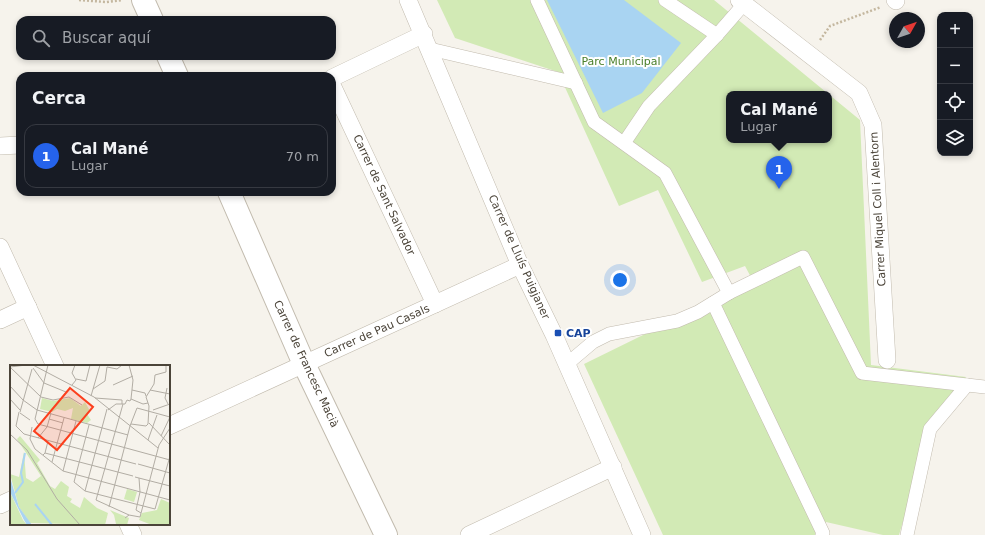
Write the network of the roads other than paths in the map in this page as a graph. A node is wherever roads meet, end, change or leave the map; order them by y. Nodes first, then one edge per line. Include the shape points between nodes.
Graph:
1 (143, 0) edge
2 (408, 0) edge
3 (537, 0) edge
4 (665, 0) edge
5 (742, 2) edge
6 (150, 16) edge
7 (717, 35) junction
8 (427, 41) junction
9 (170, 60) edge
10 (175, 72) edge
11 (336, 76) edge
12 (576, 83) junction
13 (336, 94) edge
14 (624, 143) junction
15 (16, 145) edge
16 (0, 146) edge
17 (231, 196) edge
18 (0, 248) edge
19 (520, 265) junction
20 (729, 293) junction
21 (713, 303) junction
22 (435, 304) junction
23 (28, 307) junction
24 (0, 320) edge
25 (887, 360) dead end
26 (304, 364) junction
27 (567, 364) junction
28 (55, 365) edge
29 (967, 384) junction
30 (985, 387) edge
31 (170, 426) edge
32 (612, 467) junction
33 (10, 500) edge
34 (0, 505) edge
35 (128, 525) edge
36 (826, 534) edge
37 (133, 535) edge
38 (386, 535) edge
39 (468, 535) edge
40 (642, 535) edge
41 (907, 535) edge

1 - 6 street
2 - 8 street, Carrer de Lluís Puigjaner
3 - 12 street
4 - 7 street
5 - 7 street
5 - 25 street, Carrer Miquel Coll i Alentorn via 859,93 874,125
7 - 14 street via 649,106
8 - 11 street
8 - 12 street
8 - 19 street, Carrer de Lluís Puigjaner
9 - 10 street
12 - 14 street via 594,122
13 - 22 street, Carrer de Sant Salvador
14 - 20 street via 665,173
15 - 16 street
17 - 26 street, Carrer de Francesc Macià
18 - 23 street
19 - 22 street, Carrer de Pau Casals
19 - 27 street, Carrer de Lluís Puigjaner
20 - 21 street
20 - 29 street via 803,257 862,373
21 - 27 street via 677,321 609,334 593,342
21 - 36 street
22 - 26 street, Carrer de Pau Casals
23 - 24 street
23 - 28 street
26 - 31 street, Carrer de Pau Casals
26 - 38 street, Carrer de Francesc Macià
27 - 32 street, Carrer de Lluís Puigjaner
29 - 30 street
29 - 41 street via 930,428
32 - 39 street
32 - 40 street, Carrer de Lluís Puigjaner
33 - 34 street
35 - 37 street

